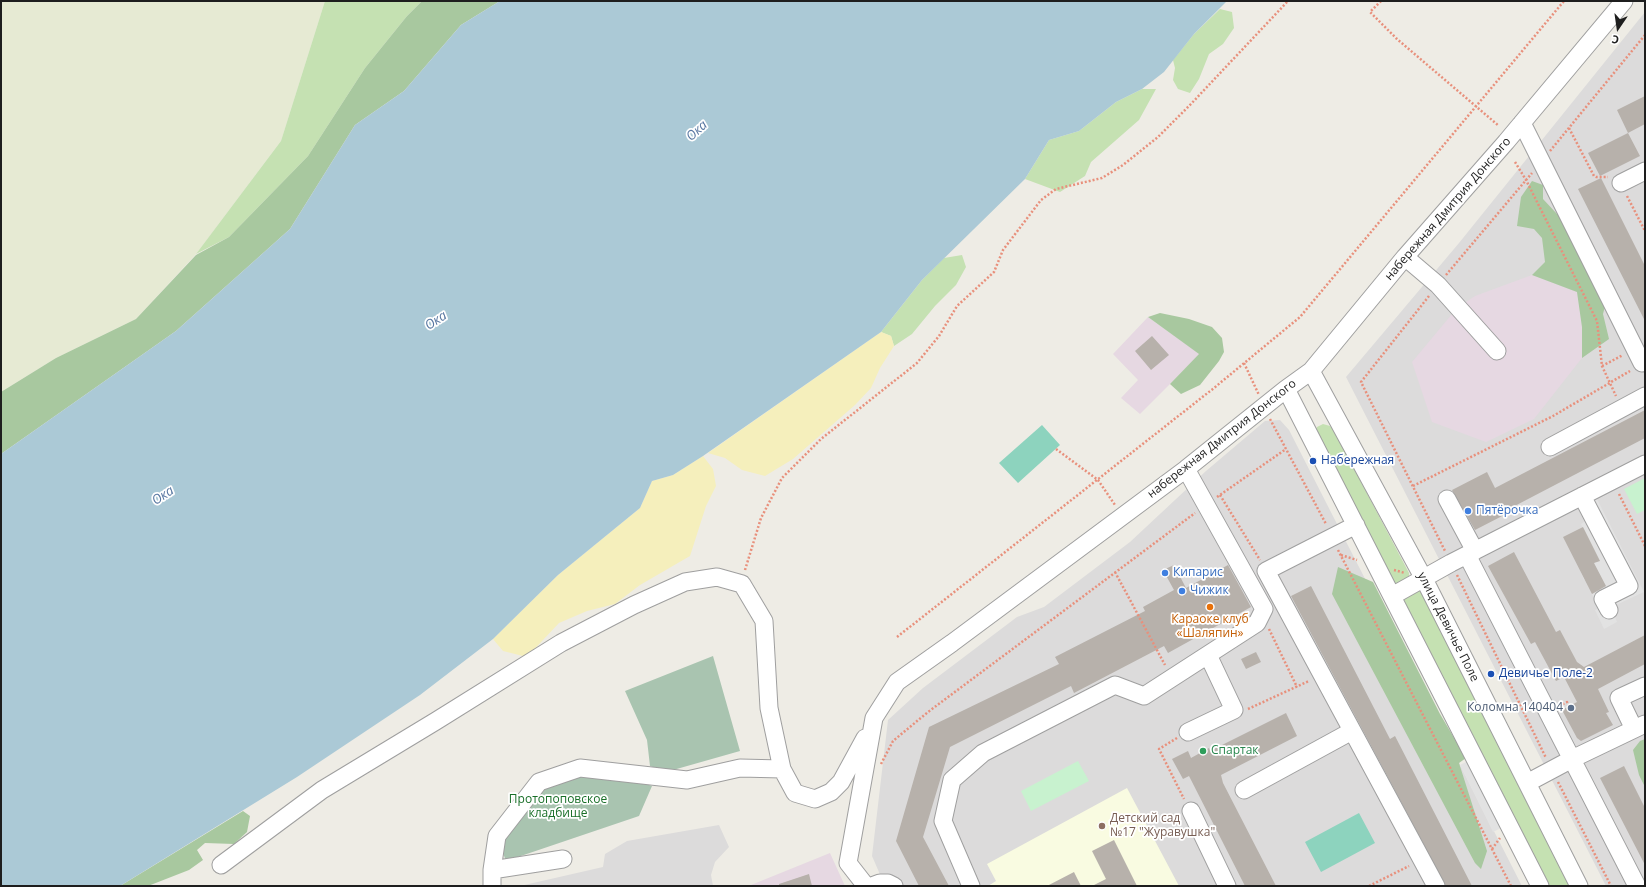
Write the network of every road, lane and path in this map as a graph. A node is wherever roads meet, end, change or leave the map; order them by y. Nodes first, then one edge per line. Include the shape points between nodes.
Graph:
1 (1288, 1) edge
2 (1381, 1) edge
3 (1564, 1) edge
4 (1624, 1) edge
5 (1645, 35) edge
6 (1476, 106) junction
7 (1522, 123) junction
8 (1499, 126) dead end
9 (1569, 128) junction
10 (1515, 162) dead end
11 (1541, 162) junction
12 (1645, 171) edge
13 (1526, 180) junction
14 (1621, 183) junction
15 (1645, 232) edge
16 (1405, 257) junction
17 (1438, 285) junction
18 (1497, 351) dead end
19 (1641, 358) edge
20 (1244, 363) junction
21 (1602, 366) junction
22 (1311, 372) junction
23 (1610, 383) junction
24 (1286, 389) junction
25 (1645, 396) edge
26 (1264, 406) junction
27 (1622, 409) junction
28 (1550, 447) dead end
29 (1056, 449) dead end
30 (1286, 449) junction
31 (1645, 464) edge
32 (1186, 469) junction
33 (1098, 480) junction
34 (1612, 481) junction
35 (1412, 486) junction
36 (1582, 496) junction
37 (1447, 498) dead end
38 (1213, 500) junction
39 (1123, 515) junction
40 (1356, 525) junction
41 (1332, 536) junction
42 (1645, 546) edge
43 (1471, 553) junction
44 (1340, 554) junction
45 (1452, 563) junction
46 (1376, 566) junction
47 (1266, 571) junction
48 (1115, 572) junction
49 (1421, 574) junction
50 (742, 584) junction
51 (1392, 596) junction
52 (1609, 610) dead end
53 (1271, 632) dead end
54 (897, 637) dead end
55 (1158, 652) dead end
56 (1208, 655) junction
57 (1322, 675) junction
58 (1645, 686) edge
59 (1297, 687) junction
60 (1234, 710) junction
61 (874, 718) junction
62 (1640, 726) edge
63 (1352, 731) junction
64 (1188, 732) joint
65 (1572, 758) junction
66 (782, 769) junction
67 (879, 769) dead end
68 (1552, 778) junction
69 (1527, 783) junction
70 (1244, 790) dead end
71 (1191, 811) joint
72 (1509, 825) junction
73 (1492, 849) junction
74 (563, 859) dead end
75 (1422, 860) junction
76 (221, 865) dead end
77 (492, 878) edge
78 (866, 886) edge
79 (872, 886) edge
80 (894, 886) edge
81 (971, 886) edge
82 (1227, 886) edge
83 (1369, 886) edge
84 (1436, 886) edge
85 (1511, 886) edge
86 (1540, 886) edge
87 (1579, 886) edge
88 (1611, 886) edge
89 (1637, 886) edge

1 - 50 path via 1158,137 1102,178 1056,189 1041,200 1003,250 994,272 957,306 939,336 917,363 821,439 782,478 761,518
2 - 6 path via 1370,12
3 - 6 path
4 - 7 street, набережная Дмитрия Донского
5 - 9 path
6 - 8 path
6 - 20 path via 1300,317
7 - 11 street
7 - 16 street, набережная Дмитрия Донского
9 - 11 path
9 - 14 path via 1596,177 1610,177
10 - 13 path
11 - 13 path
11 - 19 street
12 - 14 street
13 - 17 path
13 - 21 path via 1596,321
14 - 15 path
16 - 17 street
16 - 22 street, набережная Дмитрия Донского
17 - 18 street
17 - 35 path via 1361,382
19 - 21 path
19 - 23 path
20 - 26 path
20 - 33 path
21 - 23 path
22 - 24 street, набережная Дмитрия Донского
22 - 49 street, улица Девичье Поле
23 - 27 path
23 - 35 path via 1553,416
24 - 26 street, набережная Дмитрия Донского
24 - 40 street
25 - 27 street
26 - 30 path
26 - 32 street, набережная Дмитрия Донского
27 - 28 street
29 - 33 path
30 - 38 path
30 - 41 path
31 - 34 street
32 - 38 street
32 - 39 street, набережная Дмитрия Донского
33 - 39 path
33 - 54 path
34 - 36 street
34 - 42 path
35 - 45 path
36 - 43 street
36 - 52 street via 1629,586 1603,599
37 - 43 street
38 - 47 path
38 - 48 path
38 - 56 street via 1264,609 1257,624
39 - 61 street, набережная Дмитрия Донского via 897,682
40 - 41 street
40 - 46 street
41 - 44 path
41 - 47 street
43 - 45 street
43 - 65 street
44 - 46 path
44 - 73 path
45 - 49 street
45 - 68 path
46 - 49 path
46 - 51 street
47 - 57 street
48 - 55 path
48 - 67 path via 893,741
49 - 51 street
49 - 69 street, улица Девичье Поле
50 - 66 street via 764,621 769,708
50 - 76 street via 717,577 685,582 561,642 436,722 322,790
51 - 72 street
53 - 59 path
56 - 60 street
56 - 81 street via 1144,696 1116,685 983,753 952,780 943,820
57 - 59 path
57 - 63 street
58 - 62 street via 1619,698
59 - 60 path via 1239,714
60 - 64 street
61 - 66 street via 841,782 831,792 815,799 795,793
61 - 78 street, набережная Дмитрия Донского via 848,863
62 - 65 street
63 - 70 street
63 - 75 street
64 - 71 path via 1159,748
65 - 68 street
65 - 89 street
66 - 77 street via 740,768 687,780 580,768 539,782 497,836
68 - 69 street
68 - 88 path via 1557,780
69 - 87 street, улица Девичье Поле
71 - 82 street
72 - 73 path
72 - 86 street
73 - 85 path
74 - 77 street
75 - 83 path
75 - 84 street
79 - 80 street via 880,883

